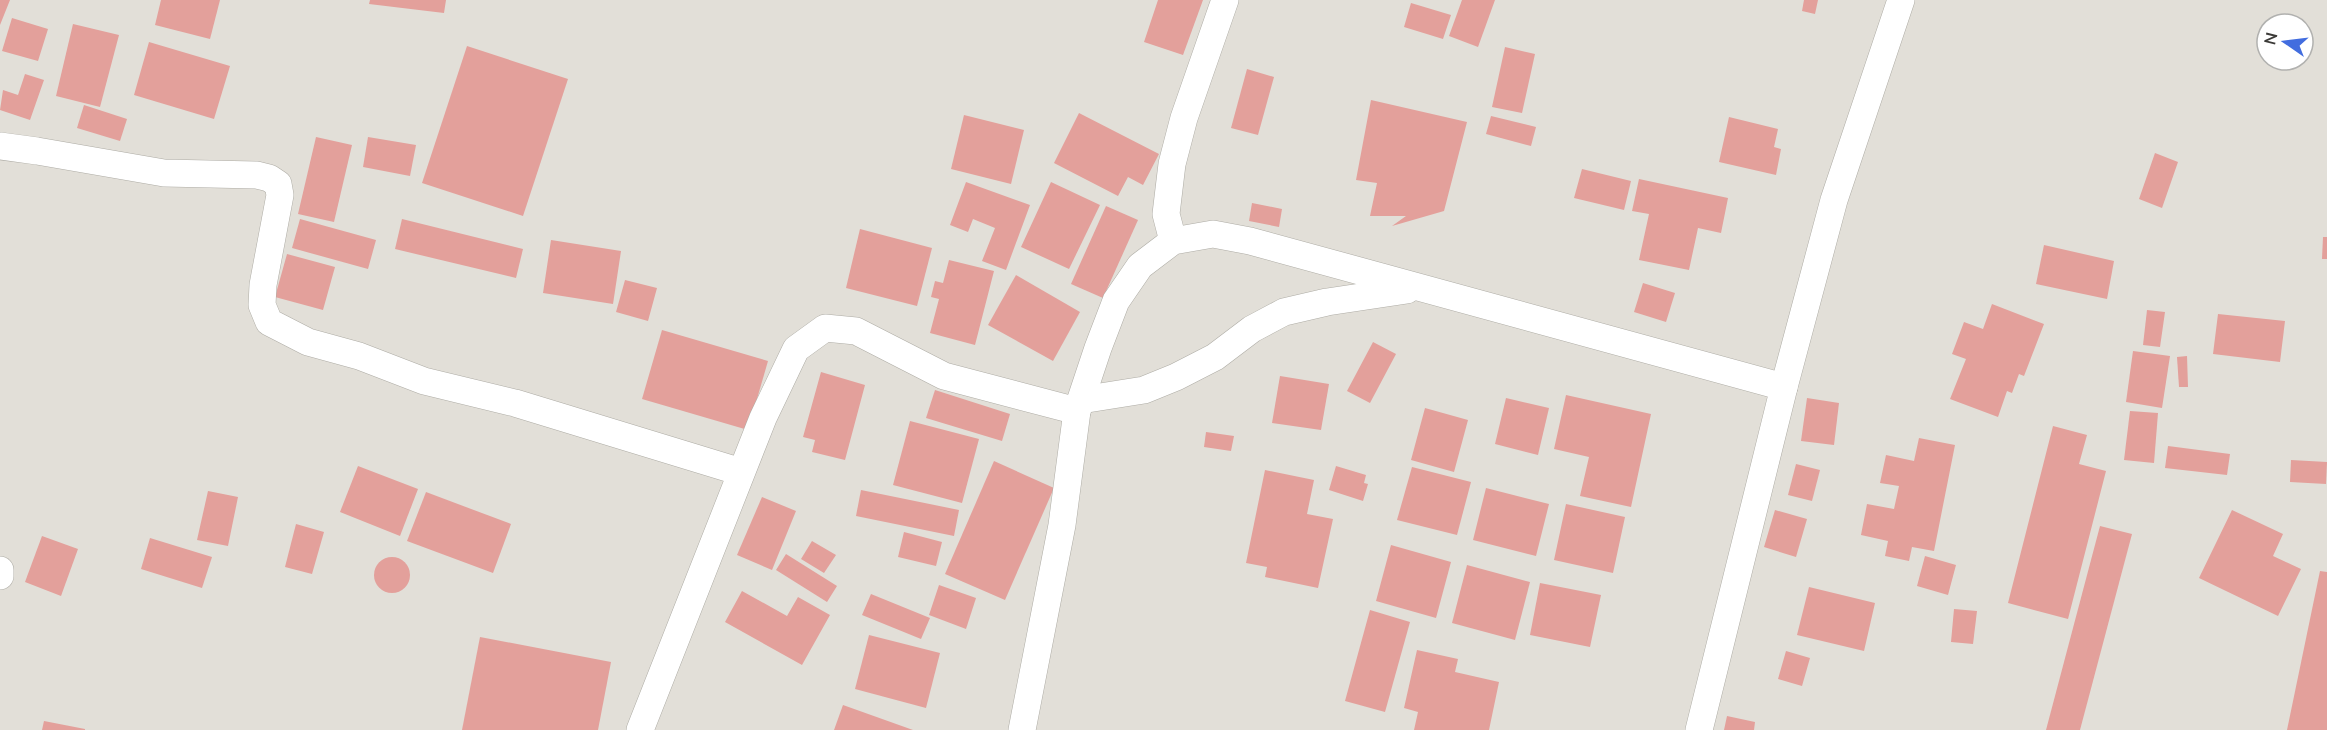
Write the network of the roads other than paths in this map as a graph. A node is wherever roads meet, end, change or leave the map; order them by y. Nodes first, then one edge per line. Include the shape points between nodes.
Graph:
1 (1225, 0) edge
2 (1901, 0) edge
3 (0, 146) edge
4 (1173, 241) junction
5 (1419, 288) junction
6 (1784, 387) junction
7 (1079, 406) junction
8 (741, 472) junction
9 (0, 570) edge
10 (0, 576) edge
11 (639, 730) edge
12 (1022, 730) edge
13 (1699, 730) edge

1 - 4 street via 1172,164 1166,214
2 - 6 street via 1834,200
3 - 8 street via 165,173 237,173 269,178 278,184 280,195 263,285 262,304 268,322 308,342 424,381 526,406
4 - 5 street via 1213,234 1250,241
4 - 7 street via 1140,266 1116,301
5 - 6 street
5 - 7 street via 1284,312 1176,377 1144,390
6 - 13 street
7 - 8 street via 944,376 856,331 825,328 796,349
7 - 12 street via 1062,525
8 - 11 street
9 - 10 street

